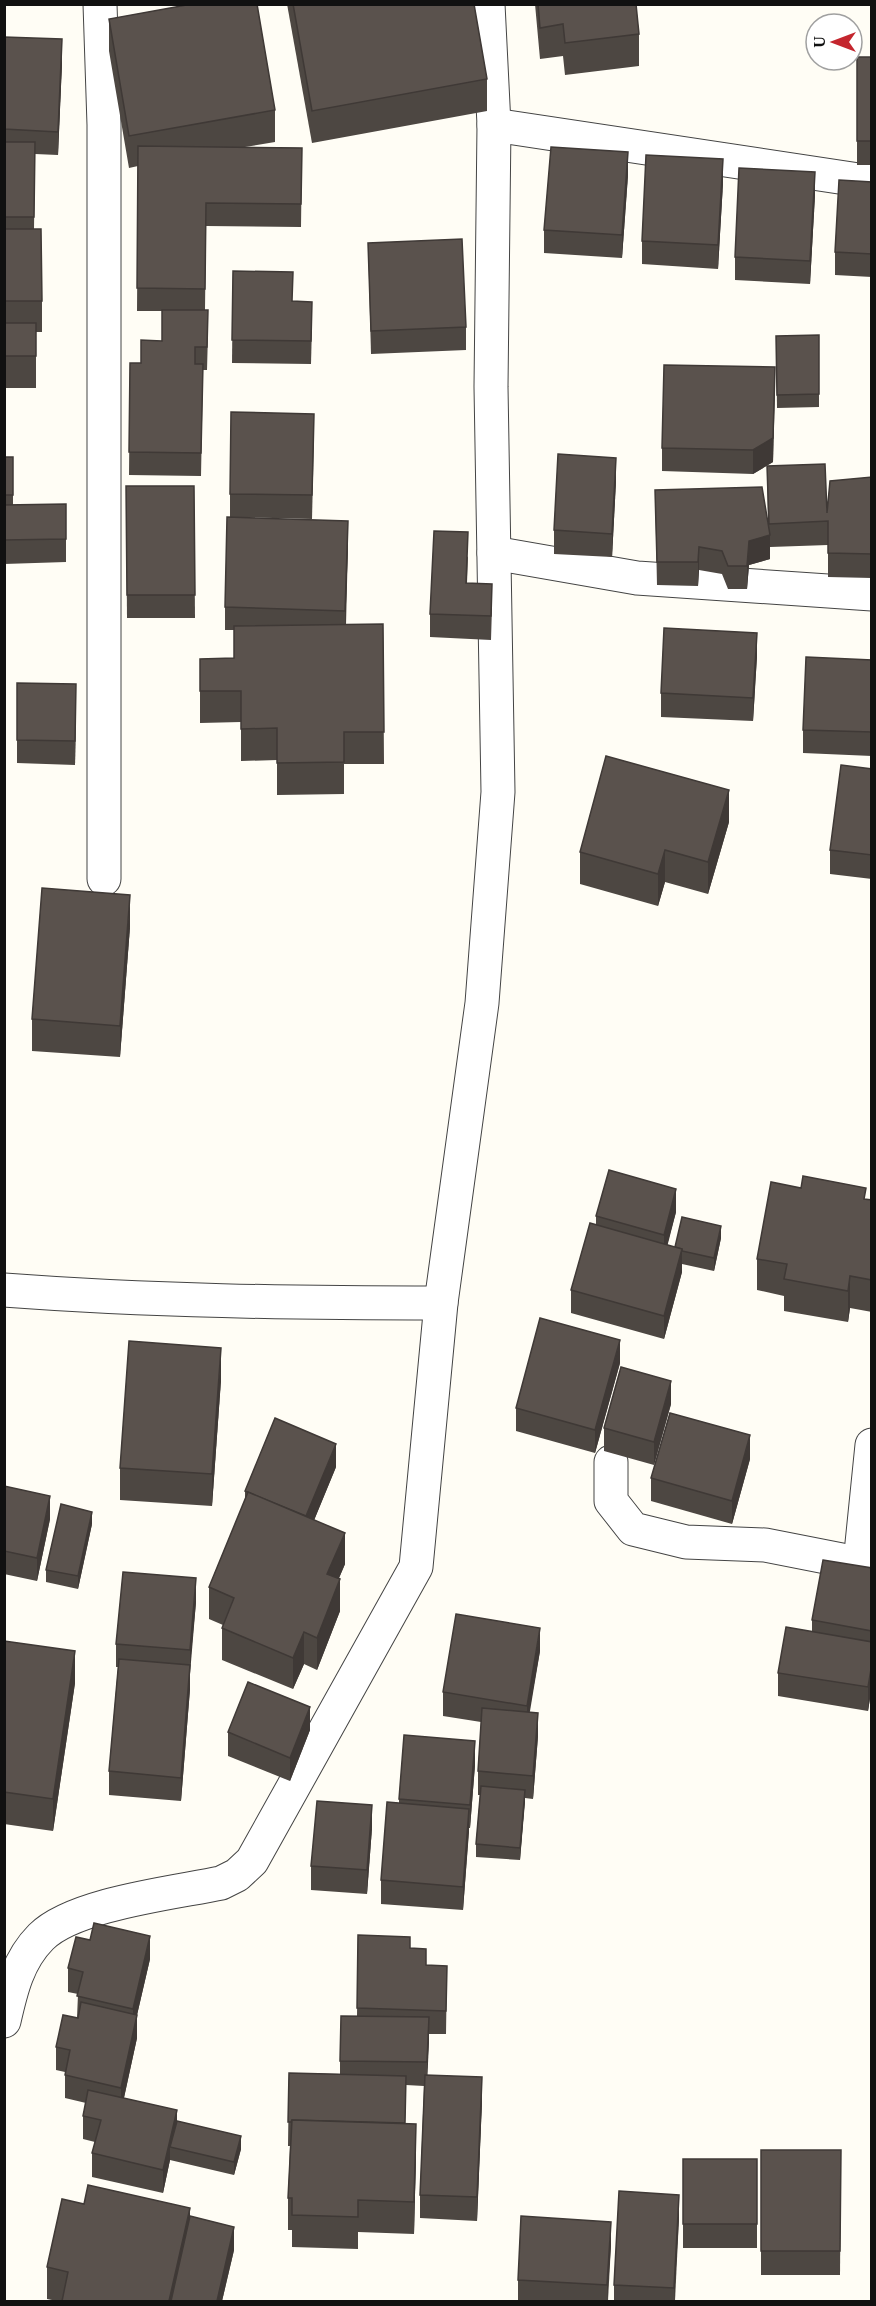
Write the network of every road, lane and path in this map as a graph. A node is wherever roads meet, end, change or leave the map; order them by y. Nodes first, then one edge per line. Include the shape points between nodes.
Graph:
1 (100, 4) edge
2 (488, 4) edge
3 (494, 125) junction
4 (872, 182) edge
5 (494, 553) junction
6 (872, 594) edge
7 (104, 879) dead end
8 (4, 1290) edge
9 (441, 1303) junction
10 (872, 1445) edge
11 (610, 1462) dead end
12 (866, 1565) edge
13 (4, 2021) edge

1 - 7 street via 104,125
2 - 3 street
3 - 4 street
3 - 5 street
5 - 6 street via 638,578
5 - 9 street via 498,792 482,1004
8 - 9 street via 123,1299
9 - 13 street via 416,1567 252,1861 237,1875 220,1883 87,1912 61,1922 41,1937 25,1958 13,1982
10 - 12 street
11 - 12 street via 610,1500 633,1529 686,1542 765,1545

